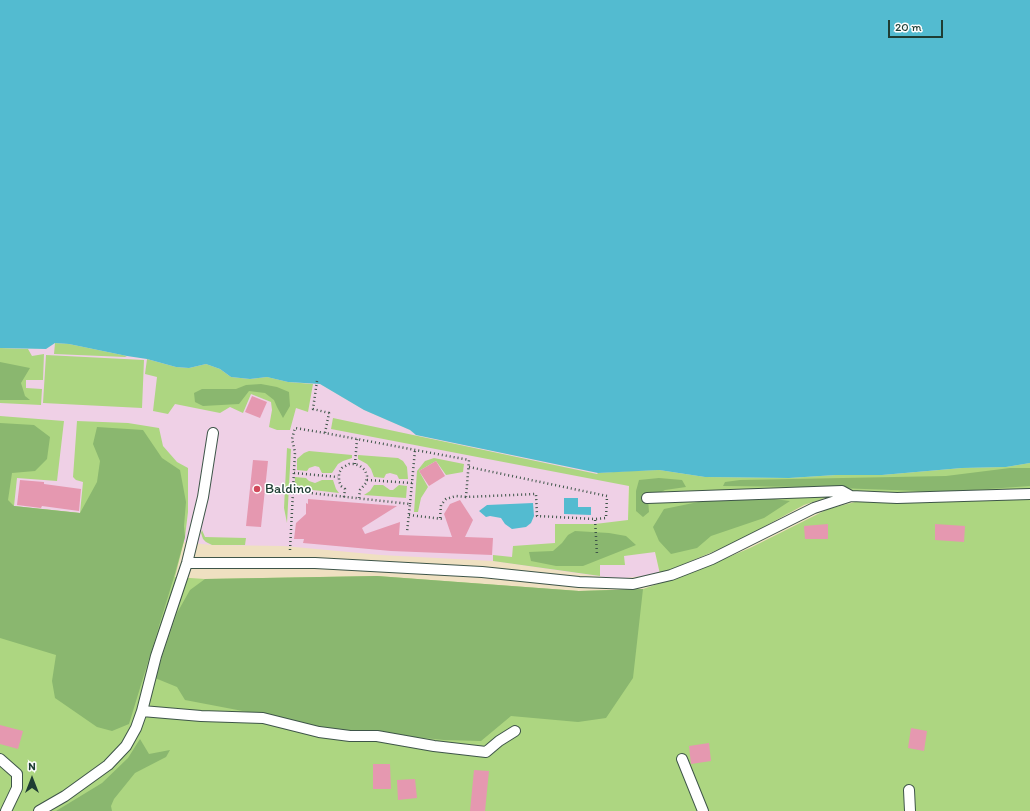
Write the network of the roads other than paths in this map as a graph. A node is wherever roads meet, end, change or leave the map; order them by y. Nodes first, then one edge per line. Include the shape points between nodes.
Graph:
1 (213, 433) dead end
2 (1030, 494) edge
3 (851, 496) junction
4 (647, 498) dead end
5 (188, 563) junction
6 (142, 711) junction
7 (515, 732) dead end
8 (0, 759) edge
9 (682, 759) dead end
10 (909, 790) dead end
11 (6, 811) edge
12 (39, 811) edge
13 (702, 811) edge
14 (910, 811) edge

1 - 5 lane via 203,496
2 - 3 lane via 897,498
3 - 4 lane via 842,491
3 - 5 lane via 814,508 712,559 671,575 633,584 579,582 482,572 315,563
5 - 6 lane via 156,656
6 - 7 lane via 263,718 319,732 377,736 486,752
6 - 12 lane via 126,746 108,766 66,796
8 - 11 lane via 17,774 18,788
9 - 13 lane
10 - 14 lane

